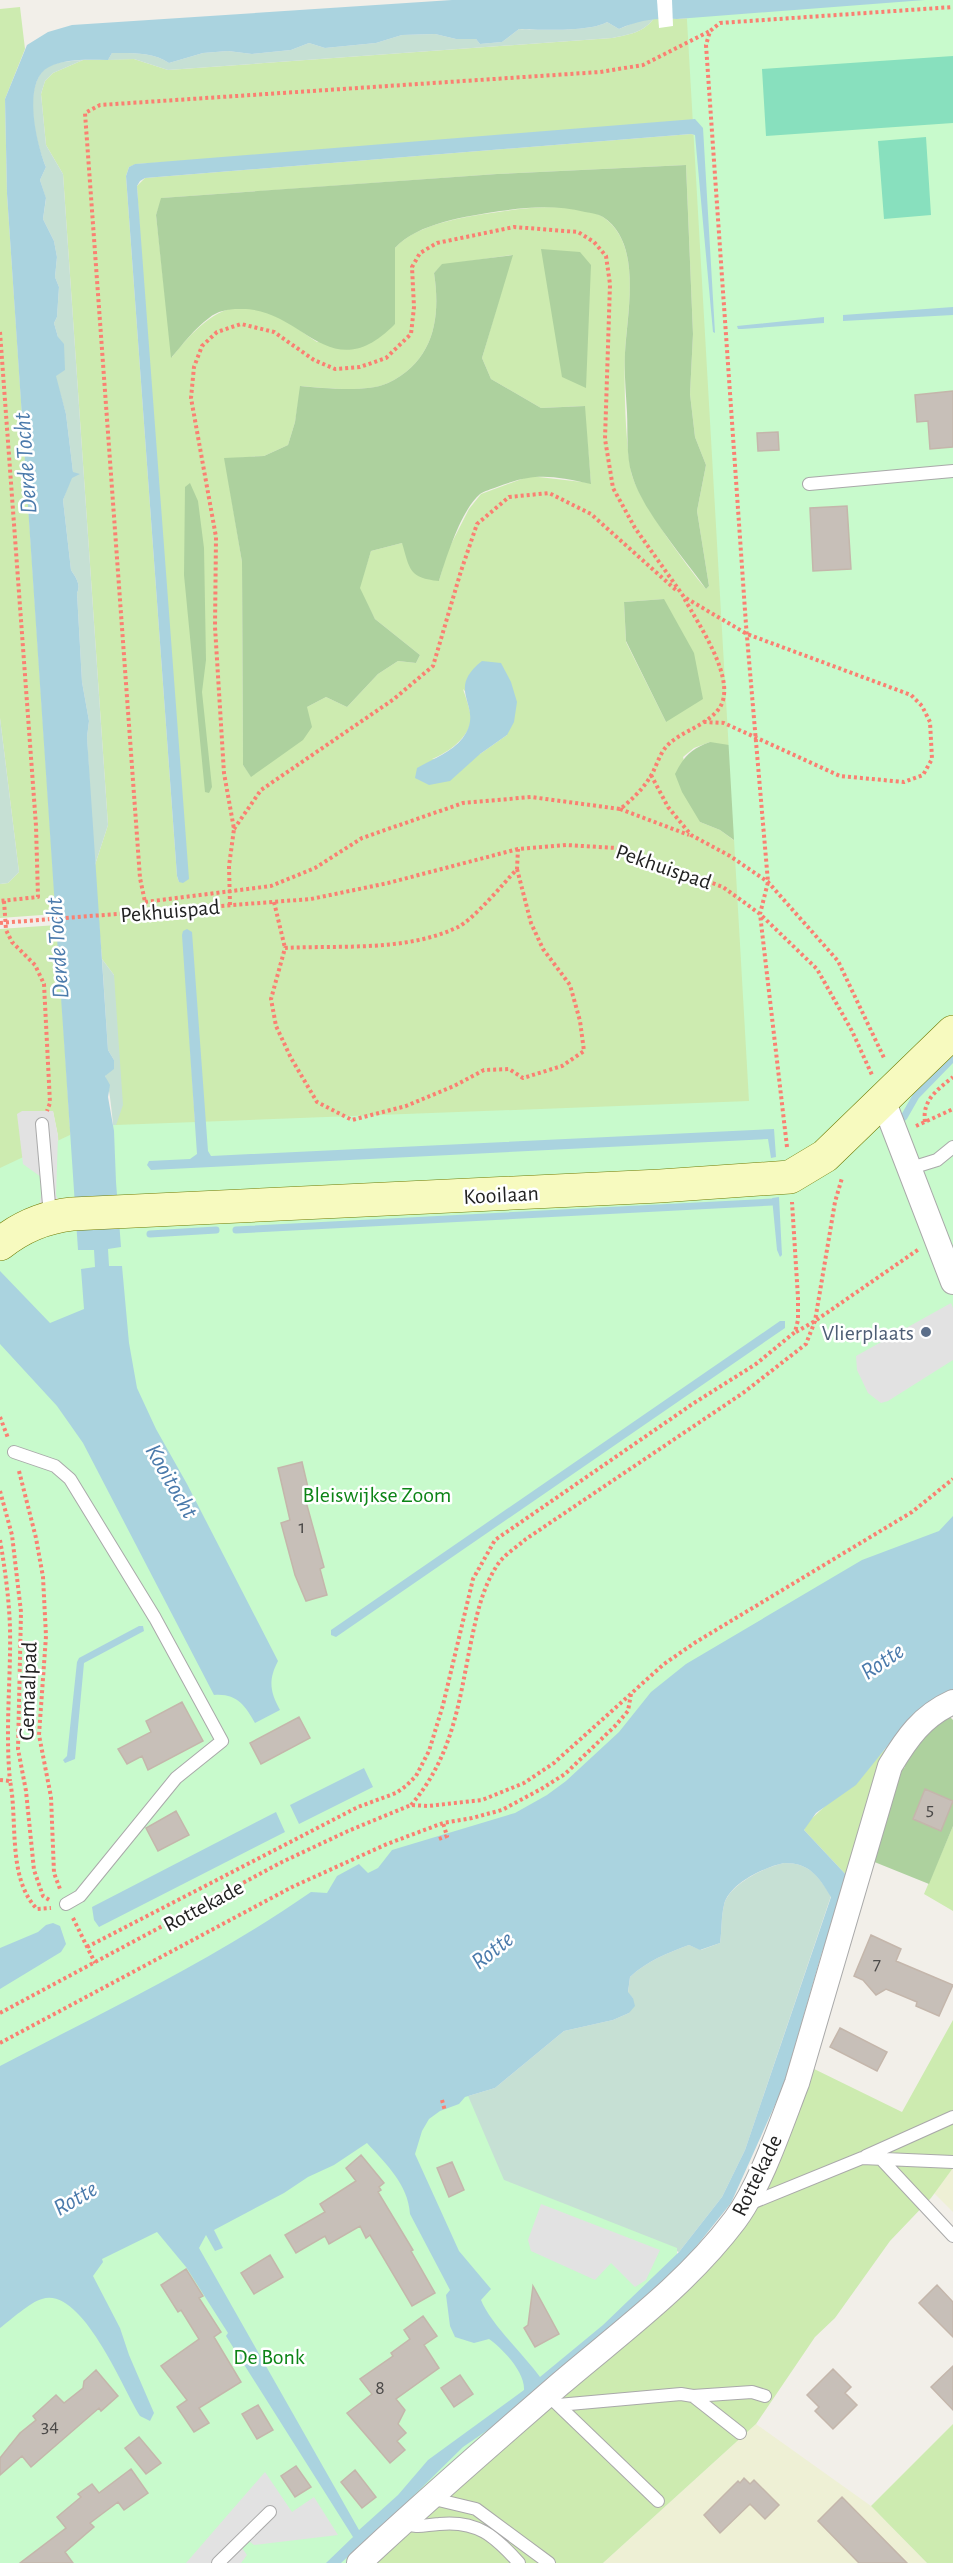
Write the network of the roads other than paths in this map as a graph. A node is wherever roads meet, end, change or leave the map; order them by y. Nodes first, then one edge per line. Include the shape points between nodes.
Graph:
1 (953, 471) edge
2 (809, 484) dead end
3 (953, 1032) edge
4 (883, 1100) junction
5 (42, 1124) road end
6 (953, 1147) edge
7 (908, 1169) junction
8 (61, 1215) junction
9 (0, 1244) edge
10 (953, 1282) edge
11 (14, 1452) road end
12 (953, 1702) edge
13 (66, 1904) road end
14 (953, 2117) edge
15 (862, 2158) junction
16 (881, 2159) junction
17 (953, 2162) edge
18 (745, 2205) junction
19 (953, 2236) edge
20 (693, 2396) junction
21 (765, 2396) dead end
22 (553, 2400) junction
23 (740, 2433) dead end
24 (429, 2498) junction
25 (658, 2501) dead end
26 (270, 2512) dead end
27 (402, 2522) junction
28 (218, 2563) edge
29 (359, 2563) edge
30 (519, 2563) edge
31 (549, 2563) edge

1 - 2 lane
3 - 4 street, Kooilaan
4 - 7 street
4 - 8 street, Kooilaan via 825,1156 790,1177
5 - 8 lane
6 - 7 lane via 937,1160
7 - 10 street
8 - 9 street, Kooilaan via 28,1226
11 - 13 lane via 55,1466 70,1479 155,1618 222,1741 176,1778 80,1896
12 - 18 street, Rottekade via 922,1721 891,1766 797,2083
14 - 15 lane
15 - 16 lane
15 - 18 lane
16 - 17 lane
16 - 19 lane
18 - 22 street, Rottekade via 700,2261 658,2304
20 - 21 lane via 752,2392
20 - 22 lane
20 - 23 lane
22 - 24 street, Rottekade
22 - 25 lane
24 - 27 street, Rottekade
24 - 31 lane via 476,2509
26 - 28 lane
27 - 29 street, Rottekade
27 - 30 lane via 416,2528 440,2523 465,2524 483,2530

